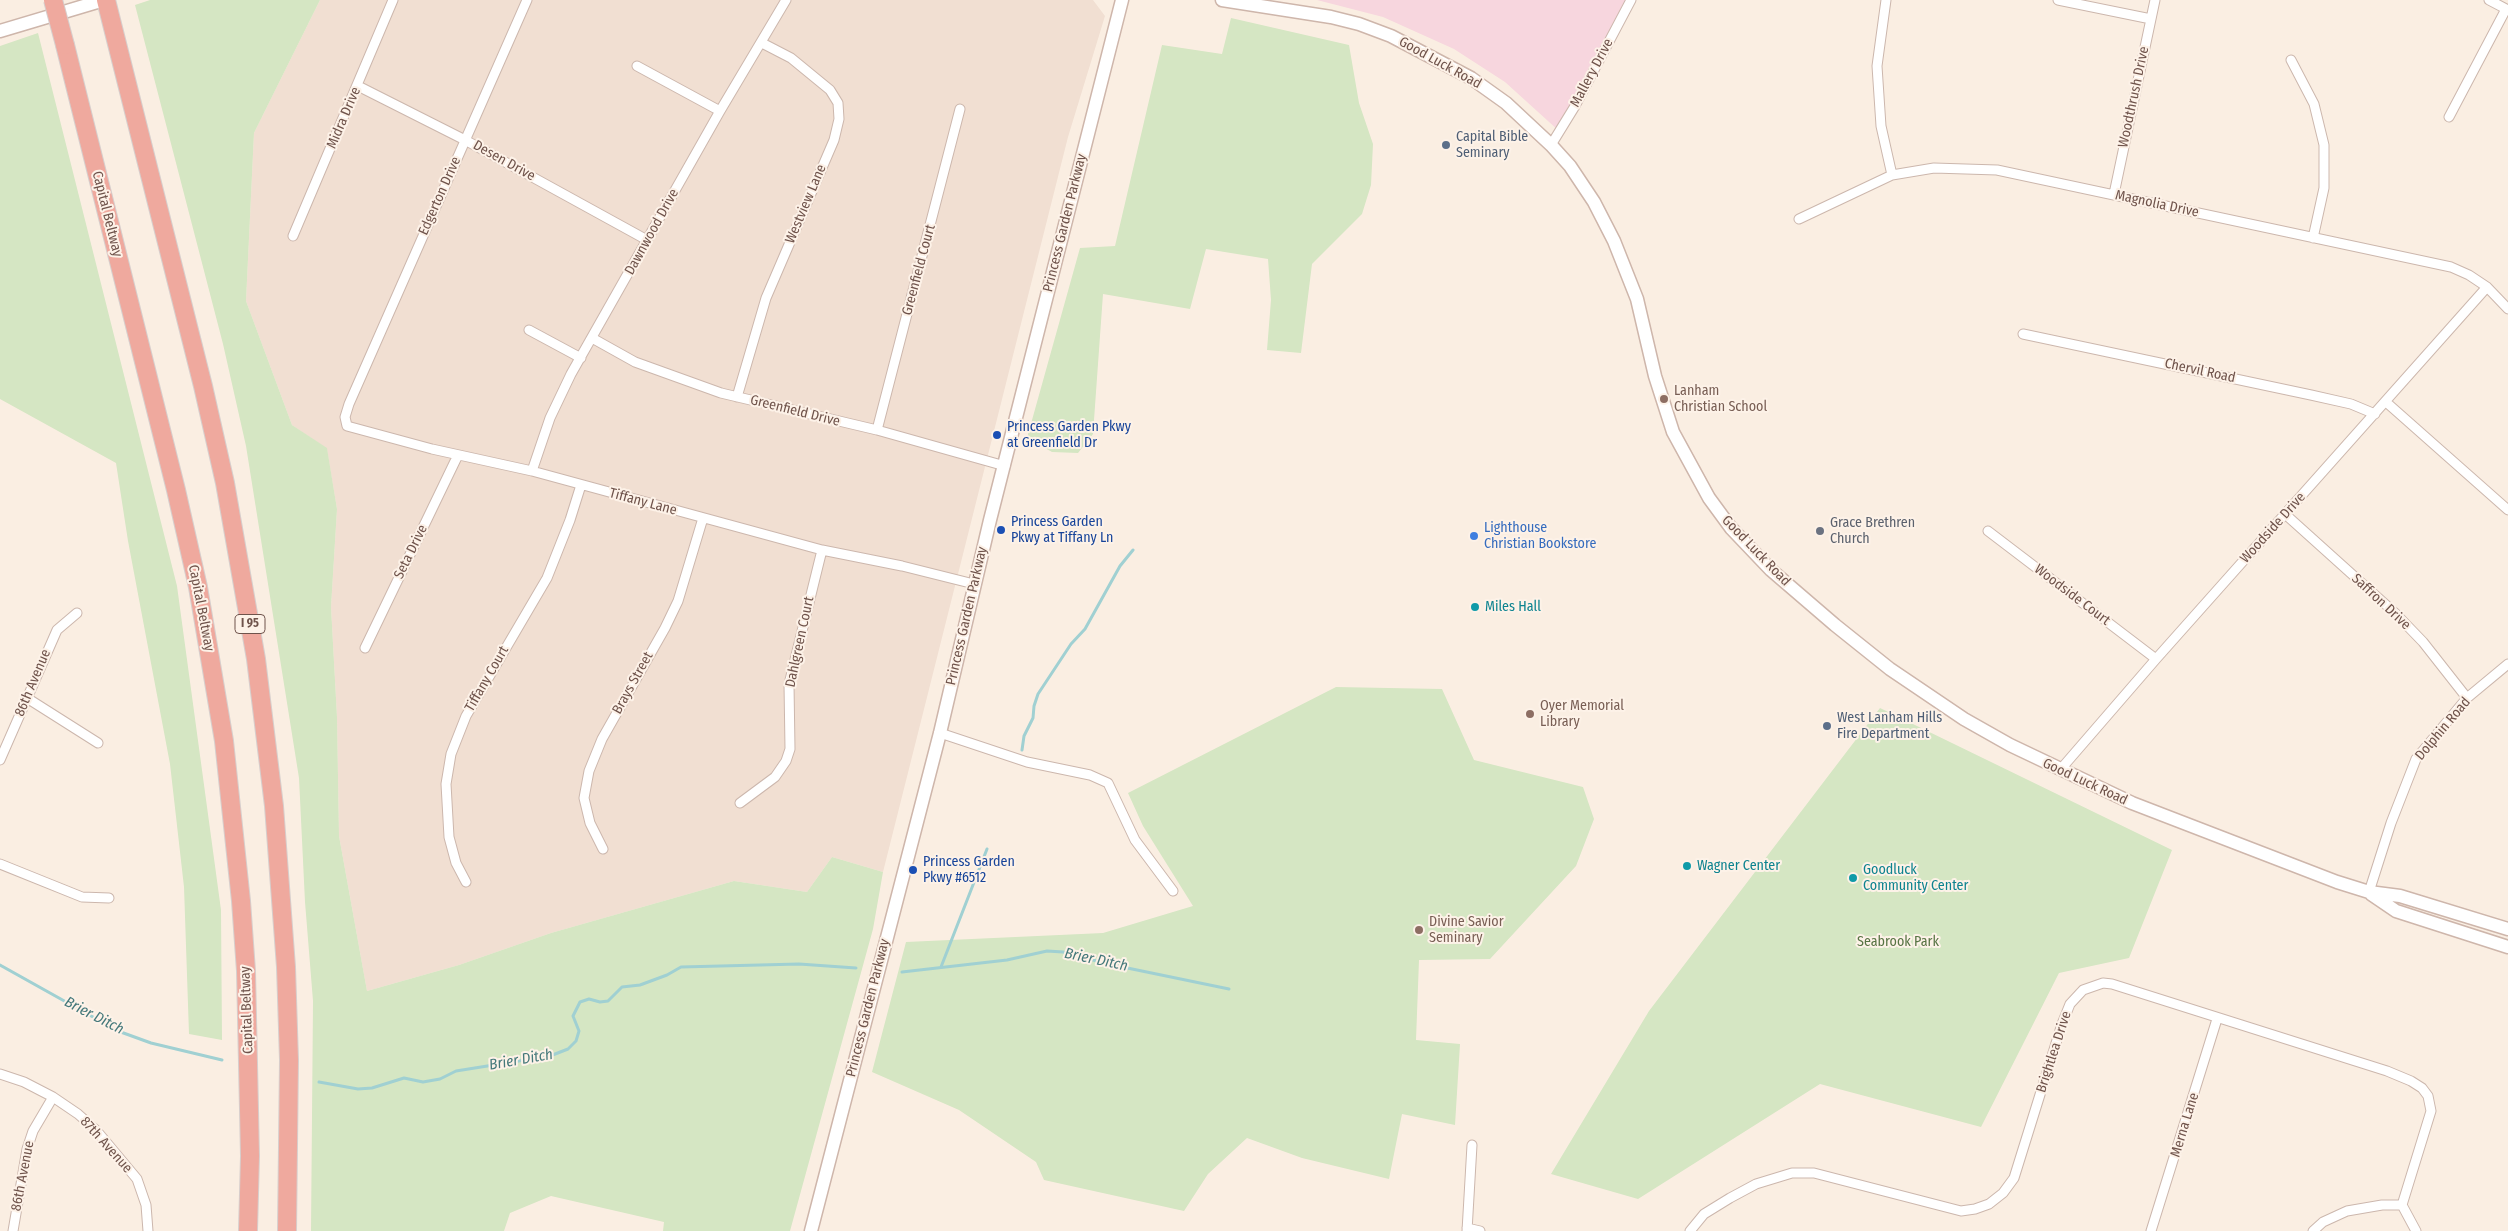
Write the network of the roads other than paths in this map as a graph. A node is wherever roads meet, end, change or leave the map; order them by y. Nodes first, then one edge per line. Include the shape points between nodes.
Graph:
1 (53, 0) edge
2 (105, 0) edge
3 (393, 0) edge
4 (527, 0) edge
5 (786, 0) edge
6 (1122, 0) edge
7 (1222, 0) edge
8 (1631, 0) edge
9 (1886, 0) edge
10 (2058, 0) edge
11 (2155, 0) edge
12 (2489, 0) edge
13 (2507, 10) edge
14 (2151, 19) junction
15 (0, 31) edge
16 (762, 42) junction
17 (2291, 60) dead end
18 (637, 66) dead end
19 (358, 86) junction
20 (960, 109) dead end
21 (720, 111) junction
22 (2449, 117) dead end
23 (465, 140) junction
24 (1551, 144) junction
25 (1892, 175) junction
26 (2114, 194) junction
27 (1799, 219) dead end
28 (293, 236) dead end
29 (2313, 238) junction
30 (647, 240) junction
31 (2487, 286) junction
32 (2508, 309) edge
33 (529, 330) dead end
34 (2023, 334) dead end
35 (592, 338) junction
36 (581, 358) junction
37 (354, 392) joint
38 (736, 397) junction
39 (2386, 402) junction
40 (2375, 414) junction
41 (877, 430) junction
42 (458, 455) junction
43 (1005, 466) junction
44 (532, 471) junction
45 (581, 485) junction
46 (2508, 510) edge
47 (2286, 514) junction
48 (703, 518) junction
49 (1988, 531) dead end
50 (822, 550) junction
51 (974, 584) junction
52 (77, 613) dead end
53 (365, 648) dead end
54 (2156, 659) junction
55 (2508, 664) edge
56 (27, 698) junction
57 (2467, 698) junction
58 (940, 733) junction
59 (98, 743) dead end
60 (0, 760) edge
61 (2060, 770) junction
62 (740, 803) dead end
63 (603, 849) dead end
64 (0, 864) edge
65 (466, 882) dead end
66 (1173, 892) dead end
67 (2369, 892) junction
68 (109, 898) dead end
69 (2508, 929) edge
70 (2508, 947) edge
71 (2217, 1019) junction
72 (0, 1074) edge
73 (53, 1097) junction
74 (1472, 1145) dead end
75 (2402, 1205) junction
76 (1467, 1229) edge
77 (13, 1231) edge
78 (148, 1231) edge
79 (248, 1231) edge
80 (287, 1231) edge
81 (811, 1231) edge
82 (1480, 1231) edge
83 (1690, 1231) edge
84 (2151, 1231) edge
85 (2314, 1231) edge
86 (2416, 1231) edge

1 - 79 highway, Capital Beltway, bridge via 176,490 198,587 224,741 246,971 250,1146
2 - 15 main road
2 - 80 highway, I 95 via 176,272 223,474 260,688 274,806 286,967 289,1060
3 - 19 street, Midra Drive
4 - 23 street, Edgerton Drive
5 - 16 street, Dawnwood Drive
6 - 43 main road, Princess Garden Parkway
7 - 24 main road, Good Luck Road via 1331,17 1390,36 1472,78 1506,103
8 - 24 street, Mallery Drive via 1575,106
9 - 25 street via 1877,66 1881,126
10 - 14 street
11 - 14 street, Woodthrush Drive
12 - 13 street
13 - 22 street
14 - 26 street, Woodthrush Drive
16 - 21 street, Dawnwood Drive
16 - 38 street, Westview Lane via 798,63 830,90 838,103 839,119 834,140 766,298
17 - 29 street via 2314,104 2324,145 2324,188
18 - 21 street
19 - 23 street, Desen Drive
19 - 28 street, Midra Drive
20 - 41 street, Greenfield Court
21 - 30 street, Dawnwood Drive
23 - 30 street, Desen Drive
23 - 37 street, Edgerton Drive
24 - 61 main road, Good Luck Road via 1594,202 1614,241 1637,299 1655,376 1673,432 1694,474 1727,522 1772,570 1890,669 1964,719
25 - 26 street, Magnolia Drive via 1934,168 1977,168
25 - 27 street, Magnolia Drive
26 - 29 street, Magnolia Drive
29 - 31 street, Magnolia Drive via 2451,267
30 - 35 street, Dawnwood Drive
31 - 32 street, Magnolia Drive
31 - 39 street, Woodside Drive
33 - 36 street
34 - 40 street, Chervil Road via 2351,404
35 - 36 street, Dawnwood Drive
35 - 38 street, Greenfield Drive via 635,362
36 - 44 street, Dawnwood Drive via 550,418
37 - 42 street, Tiffany Lane via 345,417 347,426
38 - 41 street, Greenfield Drive
39 - 40 street, Woodside Drive
39 - 46 street
40 - 47 street, Woodside Drive
41 - 43 street, Greenfield Drive
42 - 44 street, Tiffany Lane
42 - 53 street, Seta Drive
43 - 51 main road, Princess Garden Parkway
44 - 45 street, Tiffany Lane
45 - 48 street, Tiffany Lane
45 - 65 street, Tiffany Court via 547,578 466,716 451,754 446,784 449,836 456,864
47 - 54 street, Woodside Drive
47 - 57 street, Saffron Drive via 2395,613 2423,642
48 - 50 street, Tiffany Lane
48 - 63 street, Brays Street via 678,601 602,739 589,771 584,798 590,823
49 - 54 street, Woodside Court
50 - 51 street, Tiffany Lane
50 - 62 street, Dahlgreen Court via 789,684 790,749 775,777
51 - 58 main road, Princess Garden Parkway
52 - 56 street, 86th Avenue via 57,630
54 - 61 street, Woodside Drive
55 - 57 street, Dolphin Road
56 - 59 street
56 - 60 street, 86th Avenue
57 - 67 street, Dolphin Road via 2428,742 2410,772
58 - 66 street via 1027,762 1095,776 1108,783 1136,840
58 - 81 main road, Princess Garden Parkway
61 - 67 main road, Good Luck Road via 2178,822
64 - 68 street via 82,897
67 - 69 main road, Good Luck Road via 2400,896
67 - 70 main road, Good Luck Road via 2396,911
71 - 75 street, Brightlea Drive via 2387,1071 2425,1091 2431,1111
71 - 83 street, Brightlea Drive via 2112,984 2097,984 2083,990 2070,1004 2062,1024 2014,1178 1997,1199 1982,1208 1968,1211 1946,1208 1801,1172 1756,1184 1704,1214
71 - 84 street, Merna Lane
72 - 73 street, 87th Avenue
73 - 77 street, 86th Avenue via 26,1149
73 - 78 street, 87th Avenue via 96,1130 137,1179 146,1205
74 - 76 street
75 - 85 street via 2382,1204 2347,1210 2323,1222
75 - 86 street
76 - 82 street

